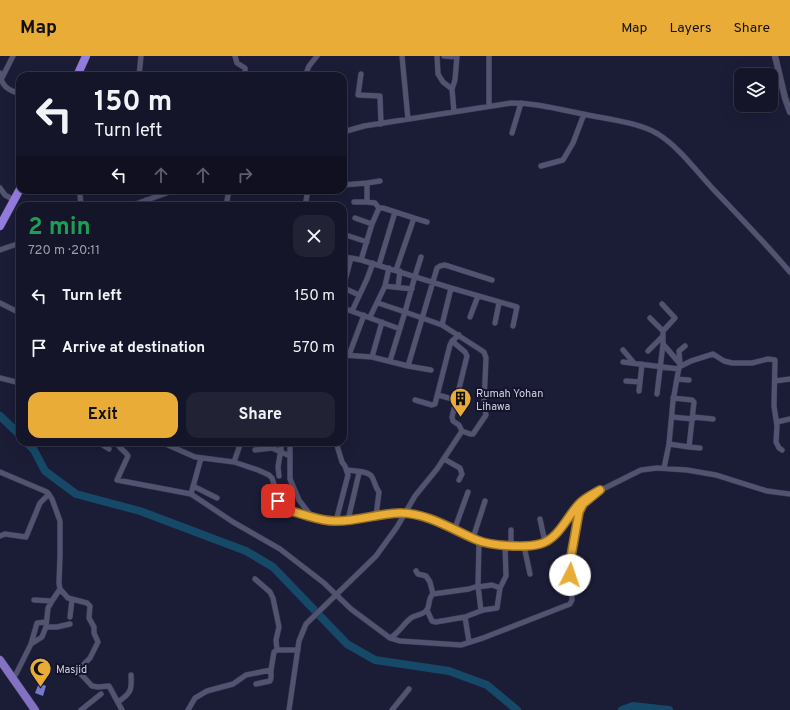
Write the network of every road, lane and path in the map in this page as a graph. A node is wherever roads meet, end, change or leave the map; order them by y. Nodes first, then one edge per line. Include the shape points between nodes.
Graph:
1 (13, 56) edge
2 (86, 56) edge
3 (142, 56) edge
4 (235, 56) edge
5 (317, 56) edge
6 (402, 56) edge
7 (437, 56) edge
8 (444, 56) edge
9 (489, 56) edge
10 (775, 56) edge
11 (456, 57) edge
12 (79, 72) edge
13 (140, 72) edge
14 (246, 72) edge
15 (307, 72) edge
16 (0, 73) edge
17 (361, 74) dead end
18 (0, 82) edge
19 (452, 89) junction
20 (16, 92) edge
21 (380, 96) junction
22 (387, 96) dead end
23 (788, 98) edge
24 (521, 102) junction
25 (489, 105) junction
26 (454, 112) junction
27 (790, 112) edge
28 (584, 114) junction
29 (408, 119) junction
30 (381, 124) junction
31 (347, 131) edge
32 (512, 133) dead end
33 (541, 166) dead end
34 (380, 181) dead end
35 (367, 183) junction
36 (347, 185) edge
37 (0, 188) edge
38 (17, 194) edge
39 (161, 194) edge
40 (14, 200) junction
41 (146, 200) joint
42 (141, 202) edge
43 (354, 202) dead end
44 (367, 202) junction
45 (379, 208) junction
46 (396, 212) junction
47 (355, 218) dead end
48 (414, 218) junction
49 (427, 222) dead end
50 (372, 224) junction
51 (0, 226) edge
52 (347, 235) edge
53 (367, 242) junction
54 (16, 244) edge
55 (0, 250) edge
56 (347, 258) edge
57 (351, 258) junction
58 (421, 258) dead end
59 (361, 260) junction
60 (372, 263) junction
61 (379, 265) junction
62 (390, 268) junction
63 (398, 271) junction
64 (790, 272) edge
65 (347, 275) edge
66 (415, 276) junction
67 (492, 280) dead end
68 (434, 282) junction
69 (385, 286) junction
70 (398, 287) junction
71 (451, 288) junction
72 (347, 289) edge
73 (412, 289) junction
74 (359, 295) junction
75 (478, 296) junction
76 (0, 303) edge
77 (378, 303) junction
78 (499, 303) junction
79 (662, 304) dead end
80 (347, 309) edge
81 (16, 311) edge
82 (352, 311) junction
83 (405, 312) junction
84 (367, 316) junction
85 (470, 317) dead end
86 (650, 318) dead end
87 (423, 319) junction
88 (382, 322) junction
89 (495, 323) dead end
90 (442, 325) junction
91 (513, 326) dead end
92 (400, 329) junction
93 (663, 334) junction
94 (459, 335) junction
95 (452, 341) junction
96 (663, 344) junction
97 (685, 346) dead end
98 (623, 350) dead end
99 (648, 351) dead end
100 (347, 353) edge
101 (347, 355) edge
102 (372, 357) junction
103 (390, 361) junction
104 (623, 362) dead end
105 (634, 363) junction
106 (642, 364) junction
107 (408, 366) junction
108 (660, 366) junction
109 (680, 367) junction
110 (431, 370) dead end
111 (0, 378) edge
112 (677, 379) junction
113 (790, 379) edge
114 (690, 380) dead end
115 (775, 380) junction
116 (626, 381) dead end
117 (16, 382) edge
118 (640, 382) junction
119 (638, 391) dead end
120 (657, 394) dead end
121 (438, 395) junction
122 (673, 398) junction
123 (415, 400) dead end
124 (456, 400) junction
125 (672, 417) junction
126 (693, 418) junction
127 (713, 419) dead end
128 (790, 419) edge
129 (777, 422) junction
130 (462, 431) junction
131 (669, 444) junction
132 (105, 446) edge
133 (119, 446) edge
134 (170, 446) edge
135 (240, 446) edge
136 (281, 446) edge
137 (290, 446) edge
138 (337, 446) edge
139 (689, 447) junction
140 (109, 448) dead end
141 (700, 448) dead end
142 (255, 450) dead end
143 (280, 450) junction
144 (782, 450) dead end
145 (290, 456) junction
146 (201, 458) junction
147 (444, 459) junction
148 (234, 462) junction
149 (664, 468) junction
150 (347, 470) junction
151 (0, 472) edge
152 (360, 472) junction
153 (290, 475) junction
154 (278, 476) junction
155 (272, 478) junction
156 (459, 480) dead end
157 (193, 486) junction
158 (600, 490) junction
159 (468, 492) dead end
160 (49, 494) junction
161 (191, 494) junction
162 (790, 494) edge
163 (218, 498) dead end
164 (485, 501) dead end
165 (405, 513) junction
166 (376, 516) junction
167 (312, 517) junction
168 (540, 519) dead end
169 (348, 520) junction
170 (336, 521) junction
171 (455, 528) junction
172 (511, 530) dead end
173 (0, 536) edge
174 (473, 538) junction
175 (479, 541) junction
176 (544, 542) junction
177 (505, 545) junction
178 (511, 546) junction
179 (524, 546) junction
180 (416, 571) dead end
181 (530, 574) dead end
182 (255, 579) dead end
183 (478, 586) junction
184 (500, 588) junction
185 (60, 589) junction
186 (433, 594) junction
187 (337, 595) junction
188 (34, 600) dead end
189 (72, 600) junction
190 (52, 601) junction
191 (427, 610) junction
192 (481, 611) junction
193 (465, 617) junction
194 (70, 618) dead end
195 (70, 624) dead end
196 (46, 625) junction
197 (390, 638) junction
198 (469, 642) junction
199 (31, 644) junction
200 (277, 650) junction
201 (298, 650) junction
202 (0, 660) edge
203 (271, 670) junction
204 (130, 675) dead end
205 (12, 678) junction
206 (256, 684) dead end
207 (409, 689) dead end
208 (101, 694) dead end
209 (118, 702) junction
210 (31, 709) edge
211 (81, 710) edge
212 (122, 710) edge
213 (188, 710) edge
214 (289, 710) edge
215 (392, 710) edge

1 - 18 street
2 - 12 highway
3 - 13 street
4 - 14 street via 237,63 245,68
5 - 15 street
6 - 29 street
7 - 19 street via 438,74
8 - 11 street
9 - 25 street
10 - 23 street
11 - 19 street via 455,82
16 - 18 street
17 - 21 street via 358,95
18 - 20 street via 7,89
19 - 26 street
21 - 22 street
21 - 30 street
23 - 27 street
24 - 25 street
24 - 28 street
24 - 32 street
25 - 26 street
26 - 29 street
28 - 33 street via 573,143 563,160
28 - 64 street via 601,116 651,130 666,139
29 - 30 street
30 - 31 street
34 - 35 street
35 - 36 street
35 - 44 street
37 - 40 street via 5,195
38 - 40 highway
39 - 41 street
40 - 51 highway
41 - 42 street
43 - 44 street
44 - 45 street via 376,203
45 - 46 street
45 - 50 street
46 - 48 street
46 - 61 street
47 - 50 street
48 - 49 street
48 - 63 street
50 - 53 street
52 - 53 street
53 - 59 street
54 - 55 street
56 - 57 street
57 - 59 street
57 - 65 street
58 - 66 street
59 - 60 street
60 - 61 street
60 - 74 street
61 - 62 street
62 - 63 street
62 - 69 street
63 - 66 street
63 - 70 street
66 - 68 street
66 - 73 street
67 - 68 street via 443,265 437,268
68 - 71 street
68 - 87 street
69 - 70 street
69 - 77 street
70 - 73 street
71 - 75 street
71 - 90 street
72 - 74 street
73 - 83 street
74 - 82 street
75 - 78 street
75 - 85 street
76 - 81 street
77 - 83 street
77 - 84 street
78 - 89 street
78 - 91 street via 517,307
79 - 93 street via 675,318
80 - 82 street
82 - 84 street
83 - 87 street
83 - 92 street
84 - 88 street
84 - 100 street
86 - 93 street
87 - 90 street
87 - 107 street
88 - 92 street
88 - 102 street
90 - 94 street
92 - 103 street
93 - 96 street
93 - 99 street
94 - 95 street
94 - 130 street via 483,351 486,358 486,415 473,434
95 - 121 street
95 - 124 street via 467,356
96 - 108 street
96 - 109 street
97 - 109 street via 679,351
98 - 105 street
101 - 102 street
102 - 103 street
103 - 107 street
104 - 105 street
105 - 106 street
106 - 108 street
106 - 118 street
107 - 110 street
108 - 109 street
108 - 120 street
109 - 112 street
109 - 115 street via 713,354 732,363 774,359
111 - 117 street
112 - 114 street
112 - 122 street
113 - 115 street
115 - 129 street via 774,406
116 - 118 street
118 - 119 street
121 - 123 street via 434,405
121 - 124 street
122 - 125 street
122 - 126 street via 694,400
124 - 130 street via 452,419
125 - 126 street
125 - 131 street
126 - 127 street
126 - 139 street
128 - 129 street
129 - 144 street via 776,442
130 - 147 street
131 - 139 street
131 - 149 street
132 - 140 street
133 - 161 street via 128,455 117,480
134 - 146 street
135 - 148 street
136 - 143 street
137 - 145 street
138 - 150 street
139 - 141 street
142 - 143 street
143 - 145 street
143 - 154 street
145 - 153 street
146 - 148 street
146 - 157 street
147 - 156 street via 460,468 462,474
147 - 165 street
148 - 155 street
149 - 158 street via 641,470
149 - 162 street via 716,475 767,491
150 - 152 street
150 - 170 street via 348,476
151 - 160 street
152 - 166 street via 370,474 379,492
152 - 169 street
153 - 154 street
153 - 167 street via 300,500
154 - 155 street
155 - 167 street via 281,506
157 - 161 street
157 - 163 street
158 - 176 street via 587,497 554,536
158 - 198 street via 583,504 579,512 570,562 571,603
159 - 171 street
160 - 173 street via 36,510 26,537 5,534
160 - 185 street via 60,521
161 - 187 street via 233,522 280,548
164 - 174 street
165 - 166 street
165 - 171 street
165 - 187 street via 376,556
166 - 169 street
167 - 170 street
168 - 176 street
169 - 170 street
171 - 174 street
172 - 178 street
174 - 175 street
175 - 177 street
175 - 183 street
176 - 179 street
177 - 178 street
177 - 184 street via 506,576
178 - 179 street
179 - 181 street
180 - 186 street via 427,578
182 - 200 street via 273,598 279,627
183 - 184 street via 492,585
183 - 186 street
183 - 192 street
184 - 192 street via 497,608
185 - 189 street
185 - 190 street
186 - 191 street via 430,596
187 - 197 street via 351,609
187 - 201 street via 306,624
188 - 190 street
189 - 194 street
189 - 209 street via 90,604 89,620 94,625 98,641 90,658 79,672 92,686 109,685
190 - 196 street
191 - 193 street via 431,619 436,622
191 - 197 street via 411,618
192 - 193 street
193 - 198 street
195 - 196 street via 57,627
196 - 199 street via 40,640
196 - 199 street via 37,623
197 - 198 street via 454,645
199 - 205 street
200 - 201 street
200 - 203 street via 274,652
201 - 214 street
202 - 205 main road
203 - 206 street via 271,680
203 - 213 street via 246,675 233,684 207,691 195,698
204 - 209 street via 132,685 129,694
205 - 210 main road
207 - 215 street
208 - 211 street
209 - 212 street

